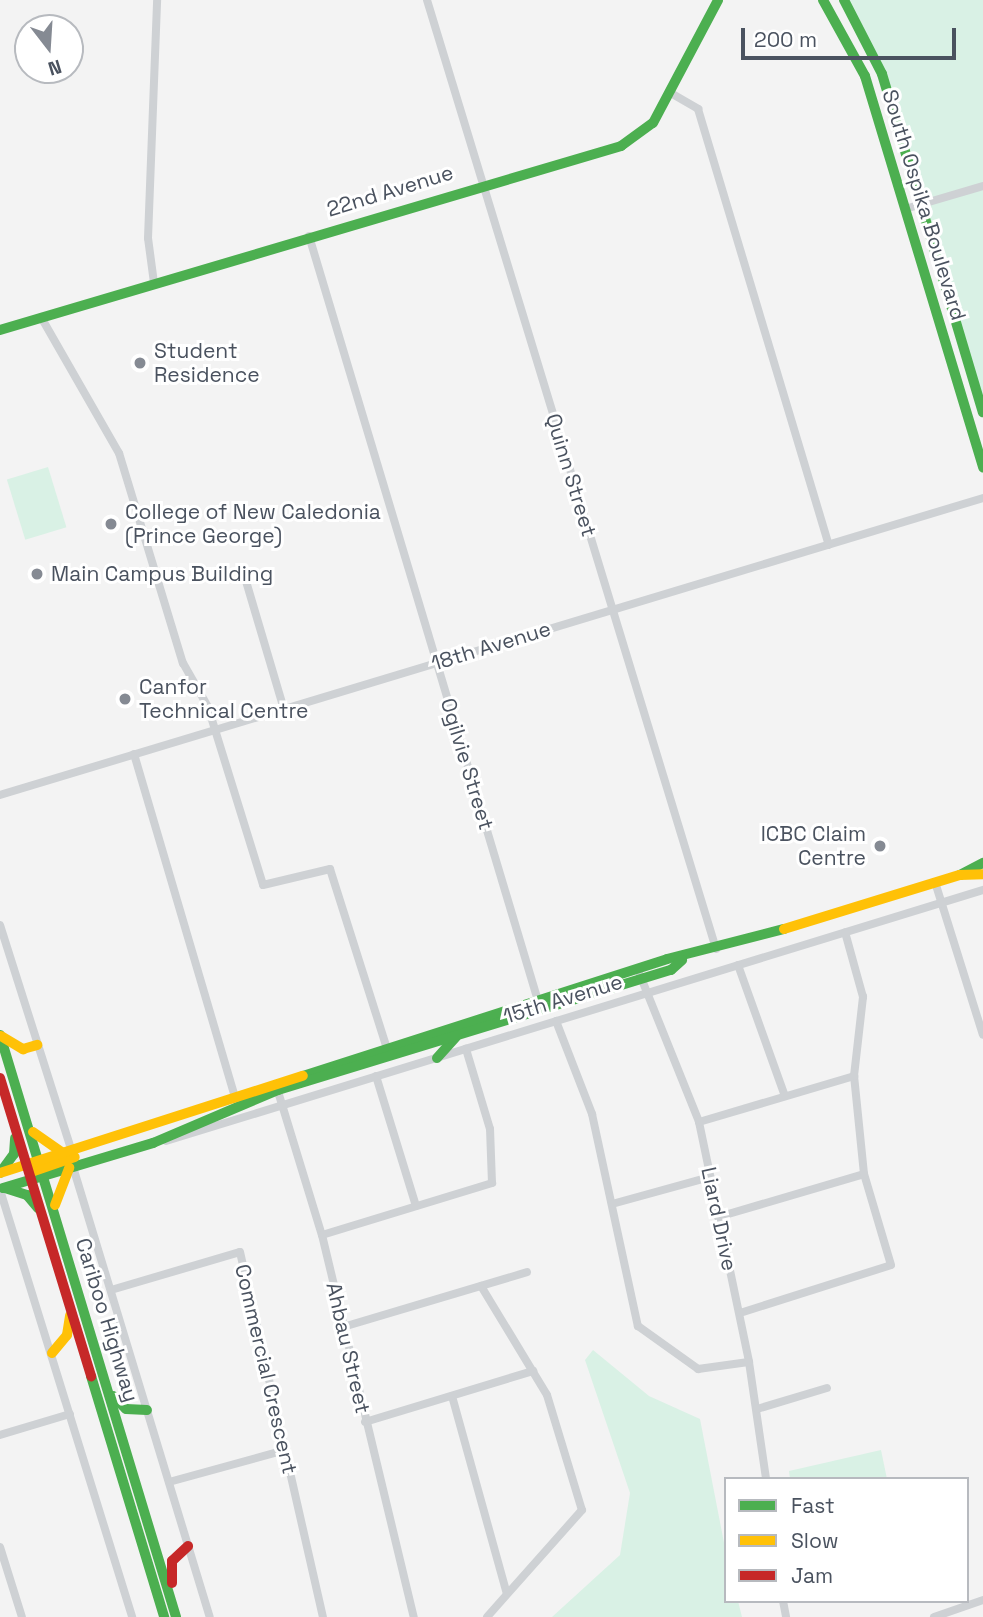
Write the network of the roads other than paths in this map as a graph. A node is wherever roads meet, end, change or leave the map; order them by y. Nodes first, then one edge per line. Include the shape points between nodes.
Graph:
1 (157, 0) edge
2 (427, 0) edge
3 (718, 0) edge
4 (823, 0) edge
5 (844, 0) edge
6 (669, 92) junction
7 (484, 183) junction
8 (983, 186) edge
9 (921, 205) junction
10 (905, 209) junction
11 (309, 236) junction
12 (154, 283) junction
13 (41, 317) junction
14 (0, 330) edge
15 (983, 412) edge
16 (983, 468) edge
17 (983, 498) edge
18 (829, 545) junction
19 (243, 570) dead end
20 (613, 610) junction
21 (437, 663) junction
22 (284, 709) junction
23 (214, 730) junction
24 (134, 754) junction
25 (0, 795) edge
26 (983, 863) edge
27 (983, 874) edge
28 (960, 875) junction
29 (935, 882) junction
30 (983, 890) edge
31 (942, 903) junction
32 (0, 925) edge
33 (845, 932) junction
34 (716, 949) junction
35 (738, 965) junction
36 (640, 974) junction
37 (648, 994) junction
38 (539, 1005) junction
39 (556, 1021) junction
40 (0, 1035) edge
41 (983, 1035) edge
42 (456, 1036) junction
43 (37, 1045) junction
44 (23, 1049) junction
45 (466, 1049) junction
46 (387, 1051) junction
47 (437, 1058) junction
48 (13, 1076) junction
49 (376, 1076) junction
50 (854, 1076) junction
51 (0, 1078) edge
52 (277, 1086) junction
53 (785, 1096) junction
54 (236, 1099) junction
55 (283, 1106) junction
56 (27, 1121) junction
57 (699, 1122) junction
58 (15, 1126) junction
59 (153, 1143) junction
60 (70, 1159) junction
61 (26, 1164) junction
62 (38, 1171) junction
63 (0, 1173) edge
64 (864, 1174) junction
65 (710, 1177) junction
66 (2, 1189) edge
67 (612, 1205) junction
68 (416, 1206) junction
69 (41, 1212) junction
70 (55, 1217) junction
71 (718, 1217) junction
72 (322, 1235) junction
73 (527, 1272) dead end
74 (481, 1286) junction
75 (111, 1290) junction
76 (71, 1310) junction
77 (740, 1313) junction
78 (343, 1327) junction
79 (51, 1353) junction
80 (749, 1362) junction
81 (533, 1371) junction
82 (106, 1382) junction
83 (827, 1388) dead end
84 (452, 1396) junction
85 (757, 1409) junction
86 (147, 1410) junction
87 (70, 1414) junction
88 (365, 1422) junction
89 (0, 1435) edge
90 (285, 1450) junction
91 (766, 1477) edge
92 (169, 1482) junction
93 (188, 1546) junction
94 (0, 1547) edge
95 (507, 1594) junction
96 (983, 1600) edge
97 (176, 1616) edge
98 (22, 1617) edge
99 (132, 1617) edge
100 (163, 1617) edge
101 (210, 1617) edge
102 (323, 1617) edge
103 (414, 1617) edge
104 (487, 1617) edge
105 (934, 1617) edge

1 - 12 street via 148,238
2 - 7 street, Quinn Street
3 - 6 main road, 22nd Avenue
4 - 10 main road, South Ospika Boulevard via 865,76
5 - 9 main road, South Ospika Boulevard via 882,74
6 - 7 main road, 22nd Avenue via 653,123 621,146
6 - 18 street via 698,109
7 - 11 main road, 22nd Avenue
7 - 20 street, Quinn Street
8 - 9 street
9 - 10 street
9 - 15 main road, South Ospika Boulevard
10 - 16 main road, South Ospika Boulevard
11 - 12 main road, 22nd Avenue
11 - 21 street, Ogilvie Street
12 - 13 main road, 22nd Avenue
13 - 14 main road, 22nd Avenue
13 - 23 street via 118,453 183,663
17 - 18 street, 18th Avenue
18 - 20 street, 18th Avenue
19 - 22 street
20 - 21 street, 18th Avenue
20 - 34 street, Quinn Street
21 - 22 street, 18th Avenue
21 - 38 street, Ogilvie Street
22 - 23 street, 18th Avenue
23 - 24 street, 18th Avenue
23 - 46 street via 263,885 332,871
24 - 25 street, 18th Avenue
24 - 54 street
26 - 28 main road, 15th Avenue
27 - 28 main road, 15th Avenue
28 - 29 main road, 15th Avenue
29 - 31 street
29 - 34 main road, 15th Avenue
30 - 31 street, 15th Avenue
31 - 33 street, 15th Avenue
31 - 41 street
32 - 43 street
33 - 35 street, 15th Avenue
33 - 50 street via 863,997
34 - 36 main road, 15th Avenue
35 - 37 street, 15th Avenue
35 - 53 street
36 - 37 street, Liard Drive
36 - 38 main road, 15th Avenue
37 - 39 street, 15th Avenue
37 - 57 street, Liard Drive
38 - 42 main road, 15th Avenue
38 - 46 main road, 15th Avenue
39 - 45 street, 15th Avenue
39 - 67 street via 592,1114
40 - 44 main road
40 - 48 main road, Cariboo Highway
42 - 46 main road, 15th Avenue
42 - 47 main road
43 - 44 main road
43 - 60 street
44 - 48 main road
45 - 47 street, 15th Avenue
45 - 68 street via 490,1129 492,1183
46 - 52 main road, 15th Avenue
47 - 49 street, 15th Avenue
48 - 56 main road, Cariboo Highway
49 - 55 street, 15th Avenue
49 - 68 street
50 - 53 street
50 - 64 street
51 - 58 main road, Cariboo Highway
52 - 54 main road, 15th Avenue
52 - 55 street, Ahbau Street
53 - 57 street
54 - 59 main road, 15th Avenue
54 - 60 main road, 15th Avenue via 124,1131
55 - 59 street, 15th Avenue
55 - 72 street, Ahbau Street
56 - 60 main road via 43,1144
56 - 62 main road, Cariboo Highway
57 - 65 street, Liard Drive
58 - 61 main road, Cariboo Highway
58 - 63 main road via 14,1154
59 - 60 main road, 15th Avenue
60 - 62 main road, 15th Avenue
60 - 62 main road, 15th Avenue
60 - 70 main road via 57,1188
60 - 75 street
61 - 62 main road, Cariboo Highway
61 - 63 main road
62 - 66 main road, 15th Avenue
62 - 69 main road, Cariboo Highway
62 - 70 main road, Cariboo Highway
64 - 71 street
64 - 77 street via 891,1265
65 - 67 street
65 - 71 street, Liard Drive
66 - 69 main road via 27,1195
66 - 79 street
67 - 80 street via 638,1326 698,1369
68 - 72 street
69 - 76 main road, Cariboo Highway
70 - 82 main road, Cariboo Highway
71 - 77 street, Liard Drive
72 - 78 street, Ahbau Street
73 - 74 street
74 - 78 street
74 - 81 street
75 - 86 street
75 - 90 street, Commercial Crescent via 240,1252
76 - 79 main road via 67,1335
76 - 100 main road, Cariboo Highway
77 - 80 street, Liard Drive
78 - 88 street, Ahbau Street
79 - 87 street
80 - 85 street, Liard Drive
81 - 84 street
81 - 95 street via 547,1395 582,1510
82 - 86 main road via 121,1407
82 - 97 main road, Cariboo Highway
83 - 85 street
84 - 88 street
84 - 95 street
85 - 91 street, Liard Drive
86 - 92 street
87 - 89 street
87 - 99 street
88 - 103 street, Ahbau Street
90 - 92 street
90 - 102 street, Commercial Crescent
92 - 93 street
93 - 97 main road via 170,1567
93 - 101 street
94 - 98 street
95 - 104 street
96 - 105 street

